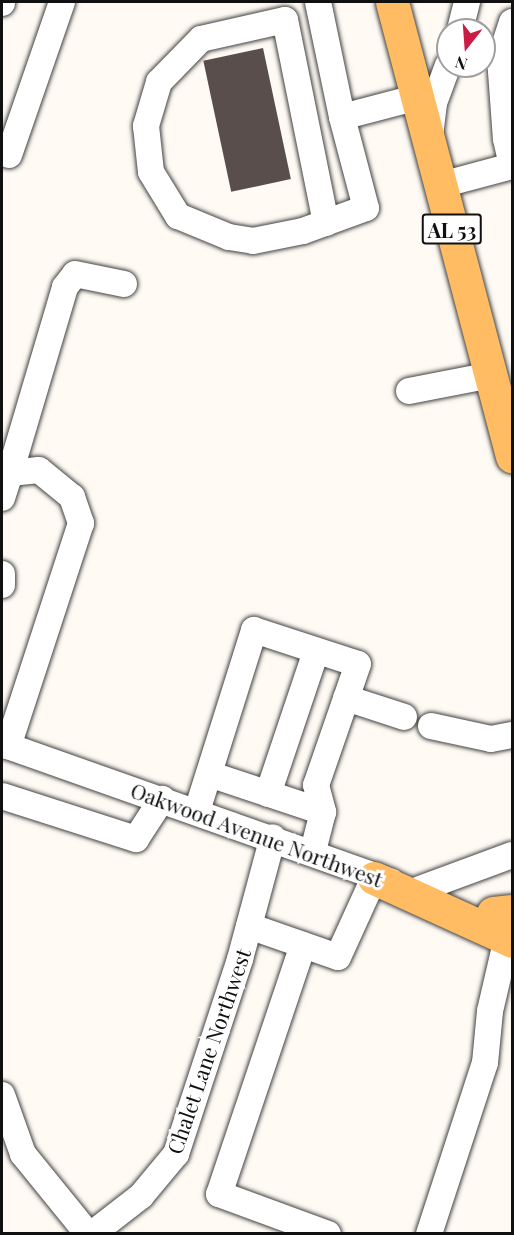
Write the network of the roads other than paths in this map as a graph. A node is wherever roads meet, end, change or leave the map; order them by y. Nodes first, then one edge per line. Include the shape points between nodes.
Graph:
1 (63, 2) edge
2 (318, 2) edge
3 (393, 2) edge
4 (467, 2) edge
5 (284, 11) edge
6 (463, 18) edge
7 (513, 22) edge
8 (443, 78) edge
9 (418, 97) junction
10 (342, 117) junction
11 (430, 142) junction
12 (9, 155) dead end
13 (512, 166) edge
14 (441, 185) junction
15 (326, 223) junction
16 (124, 284) dead end
17 (491, 375) junction
18 (409, 391) dead end
19 (513, 456) edge
20 (10, 473) junction
21 (2, 498) edge
22 (2, 574) edge
23 (2, 585) edge
24 (316, 651) junction
25 (346, 698) junction
26 (405, 717) dead end
27 (431, 726) dead end
28 (513, 735) edge
29 (5, 745) edge
30 (209, 774) junction
31 (268, 794) junction
32 (2, 796) edge
33 (162, 799) junction
34 (197, 811) junction
35 (323, 812) junction
36 (273, 837) junction
37 (313, 851) junction
38 (513, 855) edge
39 (374, 878) junction
40 (420, 889) junction
41 (507, 925) edge
42 (249, 926) junction
43 (303, 945) junction
44 (2, 1095) edge
45 (90, 1233) edge
46 (328, 1233) edge
47 (429, 1233) edge

1 - 12 street
2 - 10 street
3 - 9 main road, AL 53
4 - 6 street
5 - 15 street
5 - 15 street via 201,39 159,82 146,126 151,172 178,216 230,237 253,241
7 - 13 street via 500,58
8 - 11 street via 434,103
9 - 10 street
9 - 11 main road, AL 53
10 - 15 street via 366,208
11 - 14 main road, AL 53
13 - 14 street
14 - 17 main road, AL 53
16 - 20 street via 75,274 65,287
17 - 18 street
17 - 19 main road, AL 53
20 - 21 street
20 - 29 street via 39,470 72,496 81,523
22 - 23 street
24 - 25 street via 358,664
24 - 30 street via 254,630
24 - 31 street
25 - 26 street
25 - 35 street via 316,785
27 - 28 street via 491,739
29 - 33 street, Oakwood Avenue Northwest
30 - 31 street
30 - 34 street
31 - 35 street
32 - 33 street via 136,839
33 - 34 street, Oakwood Avenue Northwest
34 - 36 street, Oakwood Avenue Northwest
35 - 37 street
36 - 37 street, Oakwood Avenue Northwest
36 - 42 street, Chalet Lane Northwest
37 - 39 street, Oakwood Avenue Northwest
38 - 40 street
39 - 40 street, Oakwood Avenue Northwest
39 - 41 main road
39 - 43 street via 338,957
40 - 41 street, Oakwood Avenue Northwest
41 - 47 street via 484,1063
42 - 43 street
42 - 45 street, Chalet Lane Northwest via 176,1154 141,1196
43 - 46 street via 219,1194
44 - 45 street via 23,1154

